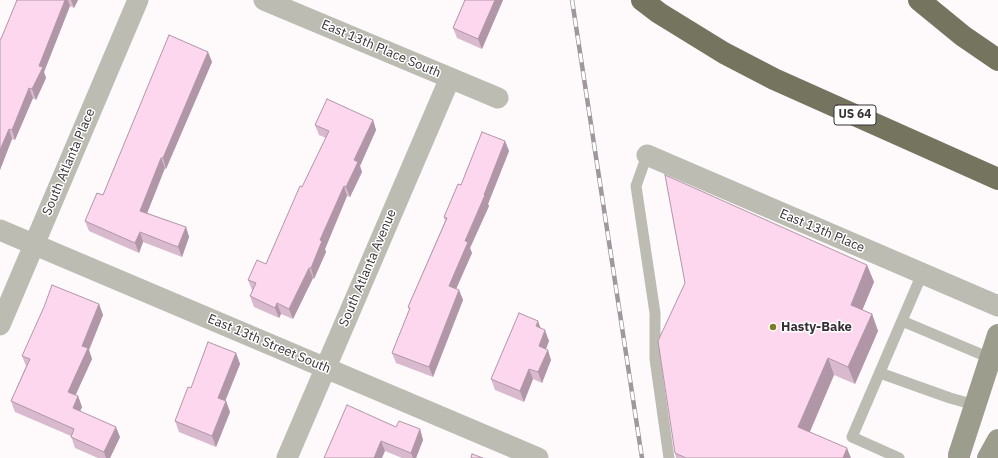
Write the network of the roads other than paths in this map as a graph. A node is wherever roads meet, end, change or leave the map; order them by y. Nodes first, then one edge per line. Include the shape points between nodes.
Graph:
1 (138, 0) edge
2 (264, 0) edge
3 (642, 0) edge
4 (919, 0) edge
5 (998, 60) edge
6 (450, 78) junction
7 (498, 98) dead end
8 (647, 156) joint
9 (993, 176) edge
10 (0, 230) edge
11 (34, 245) junction
12 (922, 274) junction
13 (998, 306) edge
14 (902, 321) junction
15 (0, 324) edge
16 (998, 335) edge
17 (990, 358) junction
18 (325, 369) junction
19 (880, 373) junction
20 (975, 405) junction
21 (287, 458) edge
22 (538, 458) edge
23 (669, 458) edge
24 (899, 458) edge
25 (959, 458) edge

1 - 11 street, South Atlanta Place
2 - 6 street, East 13th Place South
3 - 9 highway, US 64 via 724,53
4 - 5 highway
6 - 7 street, East 13th Place South
6 - 18 street, South Atlanta Avenue
8 - 12 street, East 13th Place
8 - 23 lane via 636,186 655,313 655,358
10 - 11 street, East 13th Street South
11 - 15 street, South Atlanta Place
11 - 18 street, East 13th Street South
12 - 13 street, East 13th Place
12 - 14 lane
14 - 17 lane
14 - 19 lane
16 - 17 street
17 - 20 street
18 - 21 street, South Atlanta Avenue
18 - 22 street, East 13th Street South
19 - 20 lane
19 - 24 lane via 852,437
20 - 25 street

